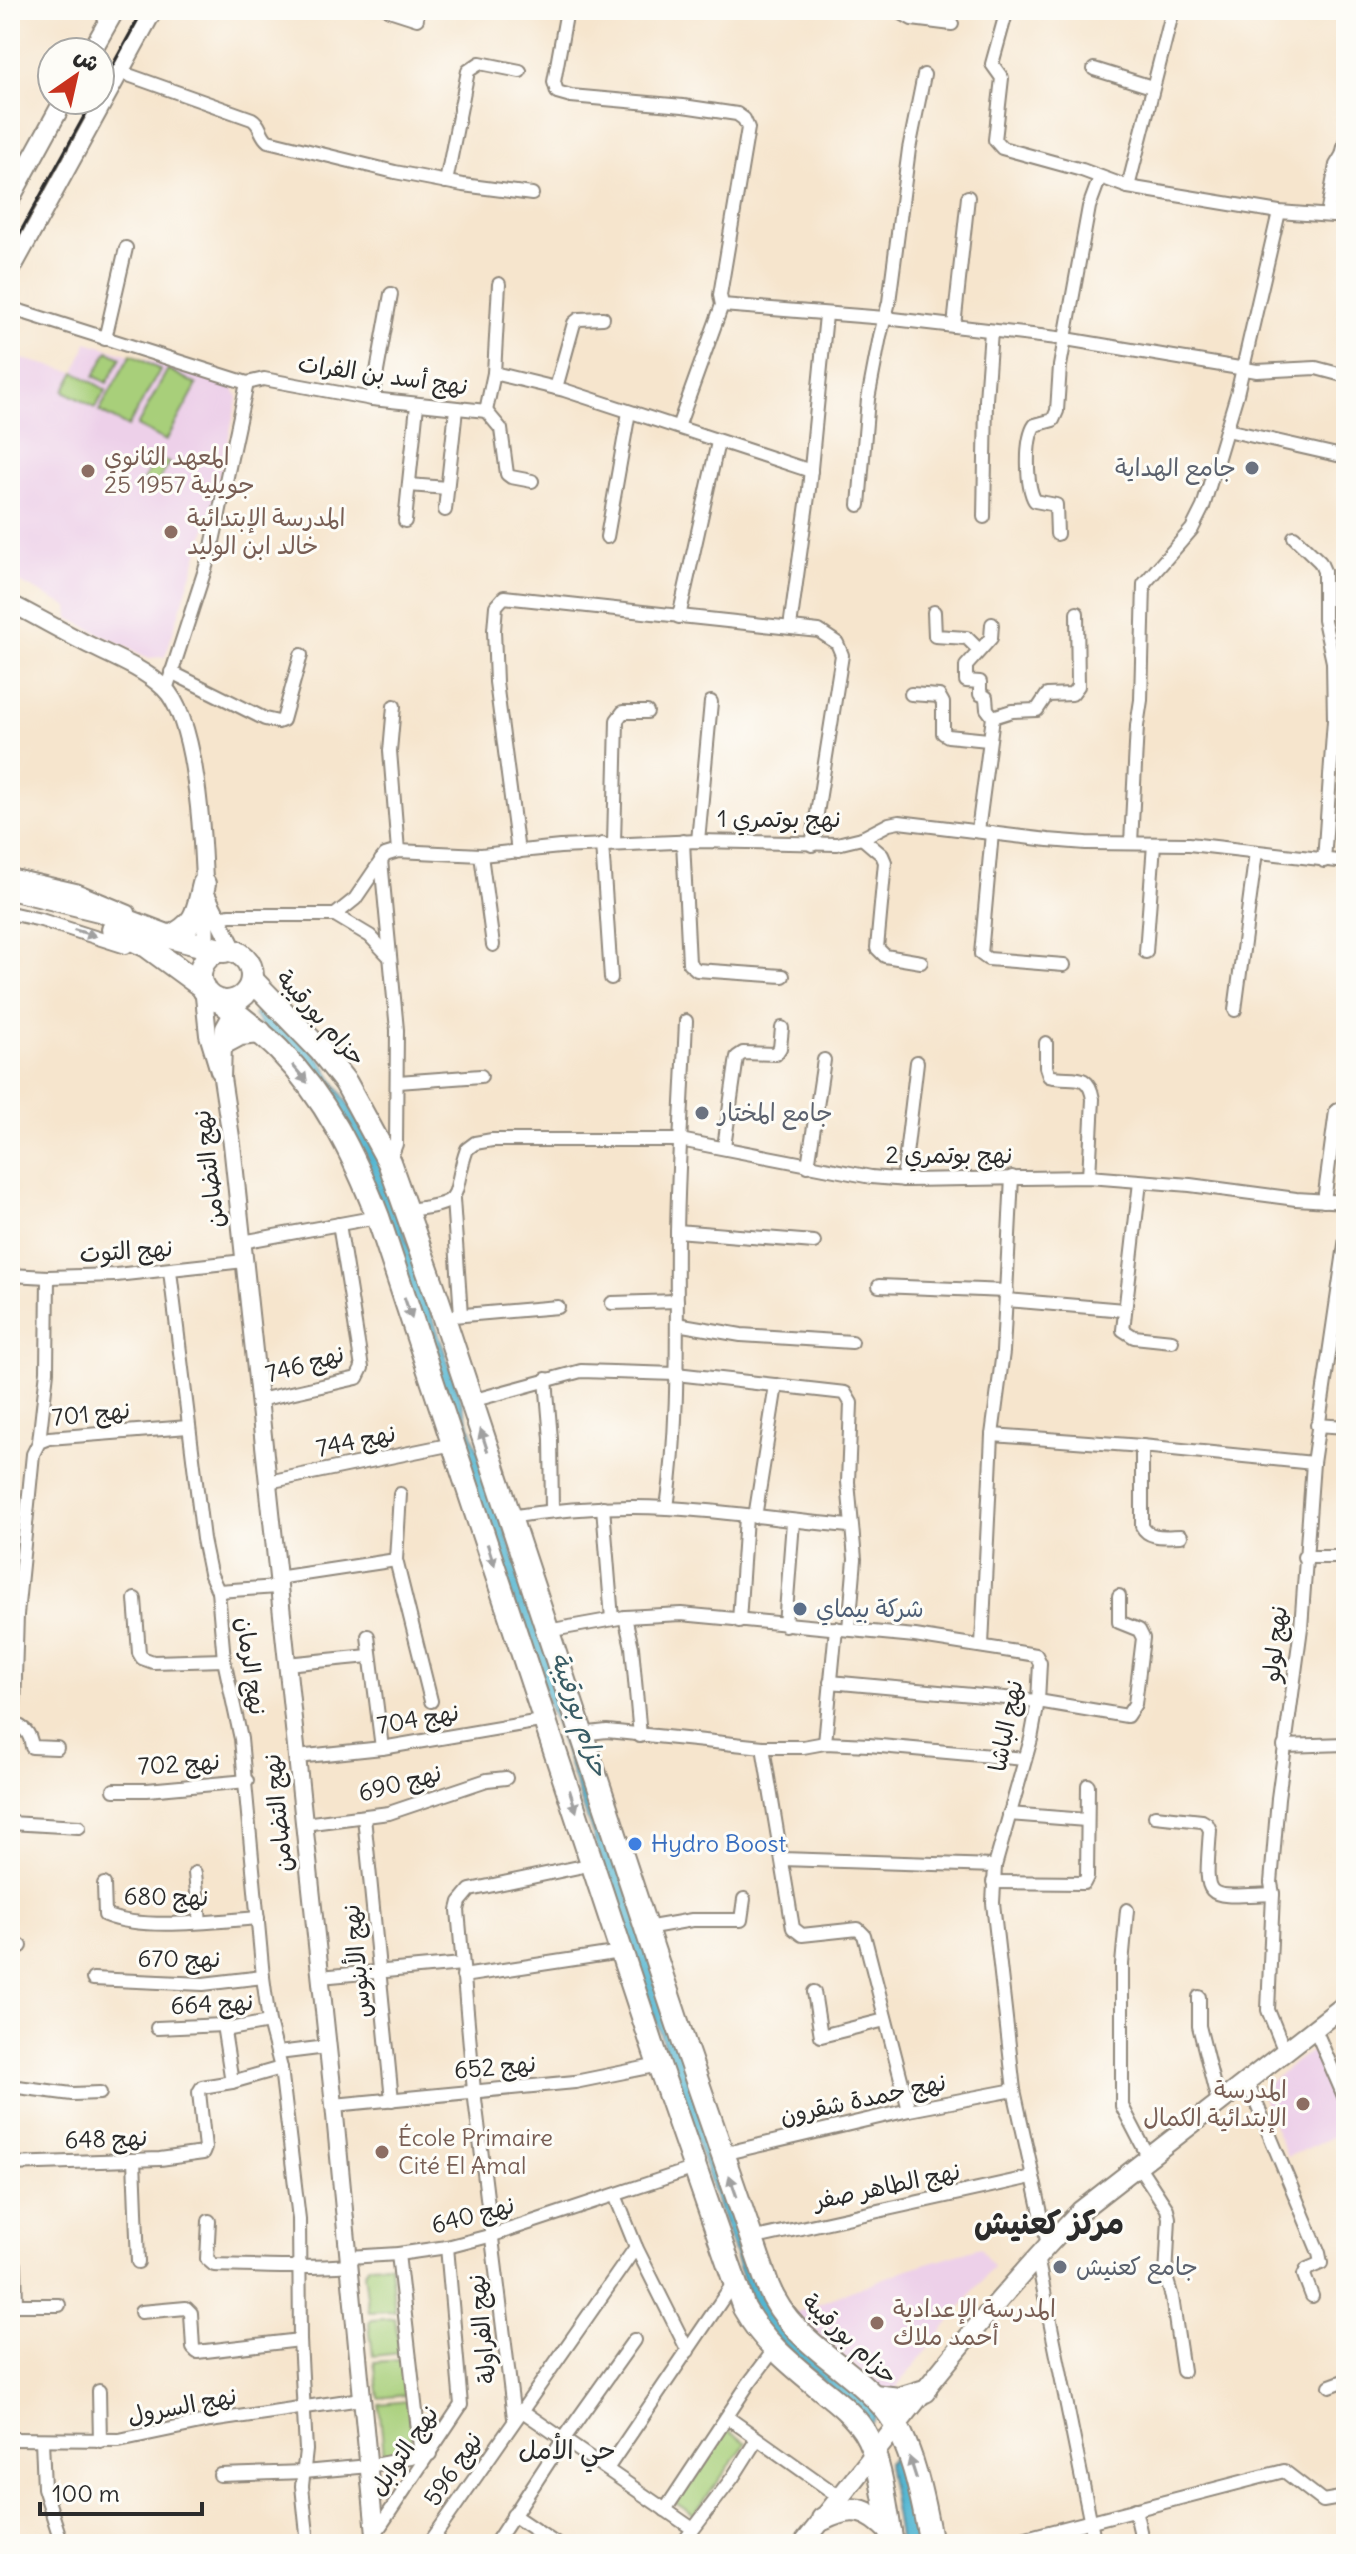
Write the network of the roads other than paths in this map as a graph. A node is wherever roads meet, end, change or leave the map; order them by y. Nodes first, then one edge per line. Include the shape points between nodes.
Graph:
1 (115, 10) edge
2 (154, 10) edge
3 (389, 10) edge
4 (567, 10) edge
5 (896, 10) edge
6 (1007, 10) edge
7 (1173, 10) edge
8 (417, 19) dead end
9 (952, 24) dead end
10 (100, 36) edge
11 (1094, 69) dead end
12 (520, 71) dead end
13 (120, 72) junction
14 (924, 75) dead end
15 (1152, 87) junction
16 (55, 116) edge
17 (1346, 139) edge
18 (1100, 177) junction
19 (446, 182) junction
20 (1128, 187) junction
21 (532, 194) dead end
22 (968, 197) dead end
23 (10, 199) edge
24 (1279, 212) junction
25 (1327, 215) junction
26 (1346, 217) edge
27 (126, 248) dead end
28 (10, 273) edge
29 (499, 284) dead end
30 (391, 294) dead end
31 (722, 305) junction
32 (10, 308) edge
33 (826, 315) junction
34 (603, 318) dead end
35 (885, 318) junction
36 (954, 326) junction
37 (991, 331) junction
38 (105, 339) junction
39 (1066, 339) junction
40 (1242, 369) junction
41 (494, 373) junction
42 (1346, 376) edge
43 (247, 383) junction
44 (556, 388) junction
45 (372, 399) junction
46 (417, 405) junction
47 (456, 409) junction
48 (486, 411) junction
49 (629, 412) junction
50 (678, 427) junction
51 (1227, 430) junction
52 (718, 442) junction
53 (1346, 457) edge
54 (811, 471) junction
55 (532, 481) dead end
56 (409, 485) junction
57 (447, 488) junction
58 (859, 505) dead end
59 (445, 510) dead end
60 (984, 517) dead end
61 (405, 521) dead end
62 (1057, 534) dead end
63 (607, 537) dead end
64 (1294, 537) dead end
65 (10, 603) edge
66 (934, 612) dead end
67 (1077, 613) dead end
68 (679, 617) junction
69 (992, 624) dead end
70 (790, 627) junction
71 (979, 650) junction
72 (301, 655) dead end
73 (171, 672) junction
74 (166, 690) junction
75 (911, 694) dead end
76 (711, 702) dead end
77 (394, 706) dead end
78 (647, 712) dead end
79 (993, 717) junction
80 (988, 740) junction
81 (978, 831) junction
82 (992, 833) junction
83 (862, 838) junction
84 (683, 841) junction
85 (698, 841) junction
86 (1131, 843) junction
87 (608, 844) junction
88 (1154, 844) junction
89 (812, 845) junction
90 (398, 851) junction
91 (518, 852) junction
92 (1256, 852) junction
93 (481, 855) junction
94 (381, 860) junction
95 (1324, 861) junction
96 (1346, 862) edge
97 (10, 875) edge
98 (10, 888) edge
99 (205, 890) joint
100 (10, 901) edge
101 (10, 913) edge
102 (335, 915) junction
103 (205, 919) junction
104 (162, 934) junction
105 (493, 945) dead end
106 (1146, 952) dead end
107 (218, 953) junction
108 (390, 958) junction
109 (170, 962) junction
110 (921, 962) dead end
111 (1064, 965) dead end
112 (783, 976) dead end
113 (611, 978) dead end
114 (203, 987) junction
115 (237, 998) junction
116 (1235, 1010) dead end
117 (686, 1021) dead end
118 (782, 1028) dead end
119 (260, 1032) junction
120 (223, 1043) junction
121 (1046, 1043) dead end
122 (824, 1060) dead end
123 (917, 1062) dead end
124 (481, 1076) dead end
125 (222, 1078) junction
126 (398, 1082) junction
127 (1346, 1107) edge
128 (680, 1140) junction
129 (724, 1147) junction
130 (389, 1162) junction
131 (808, 1166) junction
132 (1012, 1177) junction
133 (1089, 1177) junction
134 (903, 1180) junction
135 (1140, 1182) junction
136 (453, 1199) junction
137 (1324, 1201) junction
138 (1346, 1202) edge
139 (406, 1210) junction
140 (378, 1217) junction
141 (339, 1224) junction
142 (677, 1231) junction
143 (1346, 1238) edge
144 (242, 1242) junction
145 (814, 1242) dead end
146 (244, 1261) junction
147 (170, 1271) junction
148 (10, 1275) edge
149 (48, 1277) junction
150 (879, 1286) dead end
151 (1007, 1295) junction
152 (677, 1301) junction
153 (612, 1303) dead end
154 (558, 1307) dead end
155 (1124, 1310) junction
156 (1340, 1315) edge
157 (452, 1316) junction
158 (677, 1324) junction
159 (1172, 1341) dead end
160 (852, 1342) dead end
161 (676, 1374) junction
162 (546, 1379) junction
163 (776, 1385) junction
164 (259, 1400) junction
165 (471, 1401) junction
166 (1317, 1425) junction
167 (188, 1427) junction
168 (1346, 1427) edge
169 (992, 1435) junction
170 (39, 1442) junction
171 (453, 1444) junction
172 (1142, 1446) junction
173 (1313, 1463) junction
174 (268, 1482) junction
175 (400, 1494) dead end
176 (603, 1507) junction
177 (667, 1508) junction
178 (552, 1510) junction
179 (509, 1517) junction
180 (751, 1517) junction
181 (793, 1522) junction
182 (850, 1526) junction
183 (1181, 1536) dead end
184 (1304, 1557) junction
185 (1346, 1557) edge
186 (396, 1560) junction
187 (15, 1578) edge
188 (277, 1582) junction
189 (218, 1591) junction
190 (1119, 1596) dead end
191 (135, 1599) dead end
192 (618, 1618) junction
193 (739, 1621) junction
194 (785, 1625) junction
195 (843, 1629) junction
196 (547, 1631) junction
197 (368, 1636) dead end
198 (982, 1645) junction
199 (369, 1656) junction
200 (224, 1660) junction
201 (286, 1664) junction
202 (830, 1682) junction
203 (431, 1701) dead end
204 (1038, 1701) junction
205 (10, 1720) edge
206 (546, 1720) junction
207 (580, 1734) junction
208 (640, 1736) junction
209 (825, 1743) junction
210 (1346, 1744) edge
211 (1284, 1746) junction
212 (763, 1747) junction
213 (57, 1748) dead end
214 (382, 1748) junction
215 (297, 1757) junction
216 (1025, 1759) junction
217 (506, 1778) dead end
218 (247, 1781) junction
219 (1088, 1785) dead end
220 (114, 1790) dead end
221 (1009, 1814) junction
222 (1155, 1816) dead end
223 (364, 1817) junction
224 (1086, 1820) junction
225 (10, 1823) edge
226 (304, 1824) junction
227 (79, 1827) dead end
228 (782, 1859) junction
229 (593, 1864) junction
230 (995, 1866) junction
231 (195, 1873) dead end
232 (993, 1882) junction
233 (104, 1884) dead end
234 (1273, 1894) junction
235 (744, 1899) dead end
236 (1127, 1910) dead end
237 (258, 1918) junction
238 (200, 1922) junction
239 (646, 1928) junction
240 (621, 1952) junction
241 (463, 1970) junction
242 (381, 1971) junction
243 (263, 1977) junction
244 (320, 1977) junction
245 (93, 1979) dead end
246 (814, 1992) dead end
247 (1199, 1997) dead end
248 (1346, 2004) edge
249 (885, 2020) junction
250 (269, 2022) junction
251 (223, 2025) junction
252 (157, 2028) dead end
253 (1315, 2029) junction
254 (327, 2047) junction
255 (1285, 2052) junction
256 (278, 2053) junction
257 (659, 2065) junction
258 (281, 2068) junction
259 (1247, 2081) junction
260 (232, 2082) junction
261 (10, 2086) edge
262 (1014, 2090) junction
263 (474, 2091) junction
264 (100, 2093) dead end
265 (392, 2100) junction
266 (1346, 2101) edge
267 (1218, 2102) junction
268 (334, 2105) junction
269 (909, 2110) junction
270 (722, 2154) junction
271 (134, 2160) junction
272 (1143, 2161) junction
273 (10, 2164) edge
274 (695, 2168) junction
275 (1032, 2177) junction
276 (615, 2195) junction
277 (209, 2221) dead end
278 (493, 2235) junction
279 (751, 2239) junction
280 (447, 2247) junction
281 (636, 2247) junction
282 (1042, 2251) junction
283 (398, 2254) junction
284 (349, 2261) junction
285 (138, 2262) dead end
286 (15, 2265) dead end
287 (299, 2269) junction
288 (734, 2282) junction
289 (1312, 2296) dead end
290 (13, 2305) edge
291 (59, 2305) dead end
292 (141, 2312) dead end
293 (300, 2340) junction
294 (634, 2340) dead end
295 (774, 2350) junction
296 (688, 2351) junction
297 (1183, 2371) dead end
298 (1346, 2380) edge
299 (1330, 2386) dead end
300 (99, 2391) dead end
301 (925, 2391) junction
302 (874, 2396) junction
303 (361, 2399) junction
304 (305, 2407) junction
305 (517, 2414) junction
306 (727, 2417) junction
307 (897, 2426) junction
308 (10, 2439) edge
309 (757, 2439) junction
310 (42, 2440) junction
311 (563, 2440) junction
312 (100, 2441) junction
313 (875, 2454) junction
314 (425, 2455) junction
315 (369, 2466) junction
316 (607, 2469) junction
317 (304, 2472) junction
318 (220, 2475) dead end
319 (1346, 2497) edge
320 (841, 2498) junction
321 (1135, 2509) junction
322 (665, 2510) junction
323 (513, 2515) junction
324 (823, 2519) junction
325 (1090, 2520) junction
326 (693, 2529) junction
327 (891, 2538) edge
328 (376, 2539) edge
329 (1032, 2540) edge
330 (62, 2544) edge
331 (308, 2544) edge
332 (429, 2544) edge
333 (495, 2544) edge
334 (556, 2544) edge
335 (682, 2544) edge
336 (803, 2544) edge
337 (931, 2544) edge
338 (1003, 2544) edge
339 (1095, 2544) edge
340 (1143, 2544) edge

1 - 10 main road
2 - 13 street
3 - 8 street
4 - 31 street via 557,92 720,111 737,114 747,123
5 - 9 street via 912,19
6 - 18 street via 992,64 1002,78 995,140 1002,148
7 - 15 street
11 - 15 street
12 - 19 street via 480,63 468,71
13 - 19 street via 252,119 268,141
13 - 28 street
14 - 35 street
15 - 20 street
16 - 23 main road
17 - 25 street
18 - 20 street
18 - 39 street via 1089,207
19 - 21 street
20 - 24 street
22 - 36 street
24 - 25 street
24 - 40 street
25 - 26 street
27 - 38 street
29 - 41 street
30 - 45 street
31 - 33 street
31 - 50 street
32 - 38 street, نهج أسد بن الفرات
33 - 35 street
33 - 54 street
34 - 44 street via 574,323
35 - 36 street
35 - 58 street via 868,399
36 - 37 street
37 - 39 street
37 - 60 street
38 - 43 street, نهج أسد بن الفرات
39 - 40 street
39 - 62 street via 1057,411 1053,420 1033,428 1030,446 1030,490 1035,501 1056,505
40 - 42 street via 1316,368
40 - 51 street
41 - 44 street, نهج أسد بن الفرات
41 - 48 street, نهج أسد بن الفرات
43 - 45 street, نهج أسد بن الفرات via 264,379
43 - 73 street via 211,551
44 - 49 street, نهج أسد بن الفرات
45 - 46 street, نهج أسد بن الفرات
46 - 47 street, نهج أسد بن الفرات
46 - 56 street
47 - 48 street, نهج أسد بن الفرات
47 - 57 street
48 - 55 street via 501,429 507,474
49 - 50 street, نهج أسد بن الفرات
49 - 63 street
50 - 52 street, نهج أسد بن الفرات
51 - 53 street
51 - 86 street via 1192,529 1144,584
52 - 54 street, نهج أسد بن الفرات
52 - 68 street
54 - 70 street
56 - 57 street
56 - 61 street
57 - 59 street
64 - 95 street via 1324,571 1324,620 1333,662
65 - 74 street
66 - 71 street via 935,636 967,638
67 - 79 street via 1078,686 1072,694 1047,695 1037,710
68 - 70 street
68 - 91 street via 504,597 496,606 496,682
69 - 71 street via 991,638
70 - 89 street via 824,633 842,655
71 - 79 street via 966,666 966,681 980,682 980,694
72 - 73 street via 283,720 278,722
73 - 74 street
74 - 99 street via 187,730 193,755
75 - 80 street via 939,696 943,733 948,736
76 - 85 street
77 - 90 street via 390,751
78 - 87 street via 623,712 617,720
79 - 80 street
80 - 81 street
81 - 82 street, نهج بوتمري 1
81 - 83 street, نهج بوتمري 1 via 899,822
82 - 86 street, نهج بوتمري 1
82 - 111 street via 981,954 988,959
83 - 89 street, نهج بوتمري 1
83 - 110 street via 885,862 877,948 885,956
84 - 85 street, نهج بوتمري 1
84 - 87 street, نهج بوتمري 1
84 - 112 street via 689,963 697,970
85 - 89 street, نهج بوتمري 1
86 - 88 street, نهج بوتمري 1
87 - 91 street, نهج بوتمري 1
87 - 113 street
88 - 92 street, نهج بوتمري 1
88 - 106 street
90 - 93 street, نهج بوتمري 1
90 - 94 street
91 - 93 street, نهج بوتمري 1
92 - 95 street, نهج بوتمري 1
92 - 116 street
93 - 105 street
94 - 102 street via 350,905
94 - 108 street
95 - 96 street, نهج بوتمري 1
97 - 104 street via 101,898
98 - 104 highway via 99,910
99 - 103 highway via 198,911
100 - 109 highway via 115,930
101 -> 109 street
102 - 103 street
102 - 108 street via 370,936
103 - 104 highway
103 - 107 street
103 - 107 street
104 - 107 highway
107 - 114 highway via 200,975
107 - 115 highway via 249,963
108 - 126 street
109 - 114 highway
114 - 115 highway via 212,998
114 - 125 street, نهج التضامن via 208,1035
115 - 119 highway
115 - 120 street, نهج التضامن
115 - 130 highway, حزام بورقيبة via 320,1050 346,1083
117 - 128 street
118 - 129 street via 776,1054 737,1057
119 - 120 highway
119 -> 140 highway via 326,1107
120 - 125 street, نهج التضامن
121 - 133 street via 1049,1076 1084,1080 1093,1094
122 - 131 street
123 - 134 street
124 - 126 street
125 - 144 street, نهج التضامن
126 - 130 street via 396,1144
127 - 137 street via 1336,1111
128 - 129 street, نهج بوتمري 2
128 - 136 street, نهج بوتمري 2 via 475,1143 466,1151
128 - 142 street
129 - 131 street, نهج بوتمري 2
130 - 139 highway, حزام بورقيبة
131 - 134 street, نهج بوتمري 2
132 - 133 street, نهج بوتمري 2
132 - 134 street, نهج بوتمري 2
132 - 151 street
133 - 135 street, نهج بوتمري 2
135 - 137 street, نهج بوتمري 2
135 - 155 street
136 - 139 street
136 - 157 street
137 - 138 street, نهج بوتمري 2
139 - 157 highway, حزام بورقيبة
140 - 141 street
140 -> 171 highway
141 - 144 street
141 - 164 street, نهج 746 via 362,1368 357,1378
142 - 145 street
142 - 152 street
143 - 156 street, نهج لولو
144 - 146 street, نهج التضامن
146 - 147 street, نهج التوت
146 - 164 street, نهج التضامن
147 - 149 street, نهج التوت
147 - 167 street, نهج الرمان
148 - 149 street, نهج التوت
149 - 170 street via 47,1371
150 - 151 street
151 - 155 street
151 - 169 street
152 - 153 street
152 - 158 street
154 - 157 street
155 - 159 street via 1123,1330 1128,1335
156 - 166 street, نهج لولو
157 - 165 highway, حزام بورقيبة
158 - 160 street via 741,1335
158 - 161 street
161 - 162 street via 581,1371
161 - 163 street
161 - 177 street
162 - 165 street
162 - 178 street
163 - 180 street
163 - 182 street via 849,1397
164 - 174 street, نهج التضامن
179 -> 165 highway, حزام بورقيبة
166 - 168 street
166 - 173 street, نهج لولو
167 - 170 street, نهج 701
167 - 189 street, نهج الرمان via 203,1539
169 - 172 street
169 - 198 street
170 - 187 street, نهج 701
171 - 174 street, نهج 744
171 -> 206 highway
172 - 173 street
172 - 183 street via 1142,1526 1154,1536
173 - 184 street, نهج لولو
174 - 188 street, نهج التضامن
175 - 186 street
176 - 177 street
176 - 178 street
176 - 192 street
177 - 180 street
178 - 179 street
179 - 196 highway, حزام بورقيبة
180 - 181 street
180 - 193 street
181 - 182 street
181 - 194 street
182 - 195 street via 855,1559
184 - 185 street
184 - 211 street, نهج لولو via 1301,1628
186 - 188 street
186 - 203 street
187 - 205 street, نهج 701
188 - 189 street
188 - 201 street, نهج التضامن
189 - 200 street, نهج الرمان
190 - 204 street via 1119,1622 1139,1630 1143,1638 1131,1712 1122,1717
191 - 200 street via 142,1658
192 - 193 street, نهج الباشا via 681,1614
192 - 196 street, نهج الباشا
192 - 208 street via 632,1647
193 - 194 street, نهج الباشا
194 - 195 street, نهج الباشا
195 - 198 street, نهج الباشا
195 - 202 street
196 - 207 highway, حزام بورقيبة
197 - 199 street
198 - 204 street, نهج الباشا via 1036,1655
199 - 201 street
199 - 214 street
200 - 218 street, نهج الرمان
201 - 215 street, نهج التضامن
202 - 204 street
202 - 209 street
204 - 216 street, نهج الباشا
205 - 213 street via 25,1728 32,1747
206 - 214 street, نهج 704
206 -> 229 highway
207 - 208 street
207 - 239 highway, حزام بورقيبة
208 - 212 street
209 - 212 street
209 - 216 street
210 - 211 street
211 - 234 street, نهج لولو
212 - 228 street
214 - 215 street, نهج 704
215 - 226 street, نهج التضامن
216 - 221 street, نهج الباشا
217 - 223 street, نهج 690
218 - 220 street, نهج 702
218 - 237 street, نهج الرمان
219 - 224 street
221 - 224 street
221 - 230 street, نهج الباشا
222 - 234 street via 1207,1824 1207,1879 1214,1893
223 - 226 street, نهج 690
223 - 242 street, نهج الأبنوس
224 - 232 street via 1084,1883
225 - 227 street
226 - 244 street, نهج التضامن
228 - 230 street
228 - 249 street via 793,1928 802,1935 858,1929 864,1935
229 - 240 highway
229 - 241 street, نهج الفراولة via 470,1890 458,1910
230 - 232 street, نهج الباشا
231 - 238 street
232 - 262 street, نهج الباشا
233 - 238 street, نهج 680 via 103,1909 111,1918
234 - 255 street, نهج لولو via 1268,2010
235 - 239 street via 741,1920 692,1920
236 - 272 street via 1122,2106
237 - 238 street, نهج 680
237 - 243 street, نهج الرمان
239 - 270 highway, حزام بورقيبة
240 - 241 street
240 - 257 highway
241 - 242 street
241 - 263 street, نهج الفراولة
242 - 244 street
242 - 265 street, نهج الأبنوس
243 - 245 street, نهج 670 via 203,1984
243 - 250 street, نهج الرمان
244 - 254 street, نهج التضامن
246 - 249 street via 821,2036
247 - 267 street via 1199,2026
248 - 253 main road
249 - 269 street
250 - 251 street, نهج 664 via 230,2029
250 - 256 street, نهج الرمان
251 - 252 street, نهج 664
251 - 260 street
253 - 255 main road
253 - 266 street
254 - 256 street
254 - 268 street, نهج التضامن
255 - 259 main road
256 - 258 street, نهج الرمان
257 - 263 street, نهج 652 via 575,2082
257 - 274 highway
258 - 260 street
258 - 287 street, نهج الرمان via 299,2219
259 - 267 main road
259 - 289 street via 1319,2253 1321,2263 1304,2275
260 - 271 street, نهج 648 via 199,2092 203,2153
261 - 264 street
262 - 269 street, نهج حمدة شقرون
262 - 275 street, نهج الباشا
263 - 265 street, نهج 652
263 - 278 street, نهج الفراولة
265 - 268 street, نهج 652
267 - 272 main road
268 - 284 street, نهج التضامن
269 - 270 street, نهج حمدة شقرون
279 -> 270 highway, حزام بورقيبة
271 - 273 street, نهج 648
271 - 285 street
272 - 282 main road via 1080,2211
272 - 297 street via 1169,2218 1166,2277
274 - 276 street, نهج 640
274 - 288 highway
275 - 279 street, نهج الطاهر صفر
275 - 282 street, نهج الباشا
276 - 278 street, نهج 640
276 - 281 street
277 - 287 street, نهج 640 via 207,2259 214,2265
278 - 280 street, نهج 640
278 - 305 street, نهج الفراولة
279 - 302 highway, حزام بورقيبة via 785,2317
280 - 283 street, نهج 640
280 - 314 street, نهج التوابل via 461,2405
281 - 296 street
281 - 305 street, نهج 596
282 - 301 main road
282 - 325 street, نهج الباشا
283 - 284 street, نهج 640
283 - 314 street
284 - 287 street, نهج 640
284 - 303 street, نهج التضامن
286 - 290 street
287 - 293 street, نهج الرمان
288 - 295 highway via 756,2330
288 - 296 street
290 - 291 street
292 - 293 street via 186,2308 197,2352
293 - 304 street, نهج الرمان
294 - 311 street
295 - 306 street
295 - 313 highway via 851,2415
296 - 316 street
298 - 299 street
300 - 312 street
301 - 302 highway via 899,2399
301 - 307 main road
302 - 307 highway, حزام بورقيبة
303 - 304 street, نهج السرول
303 - 315 street, نهج التضامن
304 - 312 street, نهج السرول
304 - 317 street, نهج الرمان
305 - 311 street
305 - 332 street, نهج 596
306 - 309 street
306 - 322 street
307 - 313 main road
337 -> 307 highway, حزام بورقيبة
308 - 310 street, نهج السرول
309 - 320 street
309 - 326 street
310 - 312 street, نهج السرول
310 - 330 street via 44,2488
311 - 316 street
311 - 323 street
313 - 320 main road
313 - 327 highway
314 - 315 street
314 - 328 street, نهج التوابل
315 - 317 street
315 - 328 street, نهج التضامن
316 - 322 street
317 - 318 street
317 - 331 street, نهج الرمان
319 - 321 street via 1323,2501 1284,2471
320 - 324 main road
321 - 325 street
321 - 340 street
322 - 326 street
323 - 333 street
323 - 334 street
324 - 327 highway via 856,2510 872,2515
324 - 336 main road
325 - 329 street
325 - 339 street, نهج الباشا
326 - 335 street
329 - 338 street

